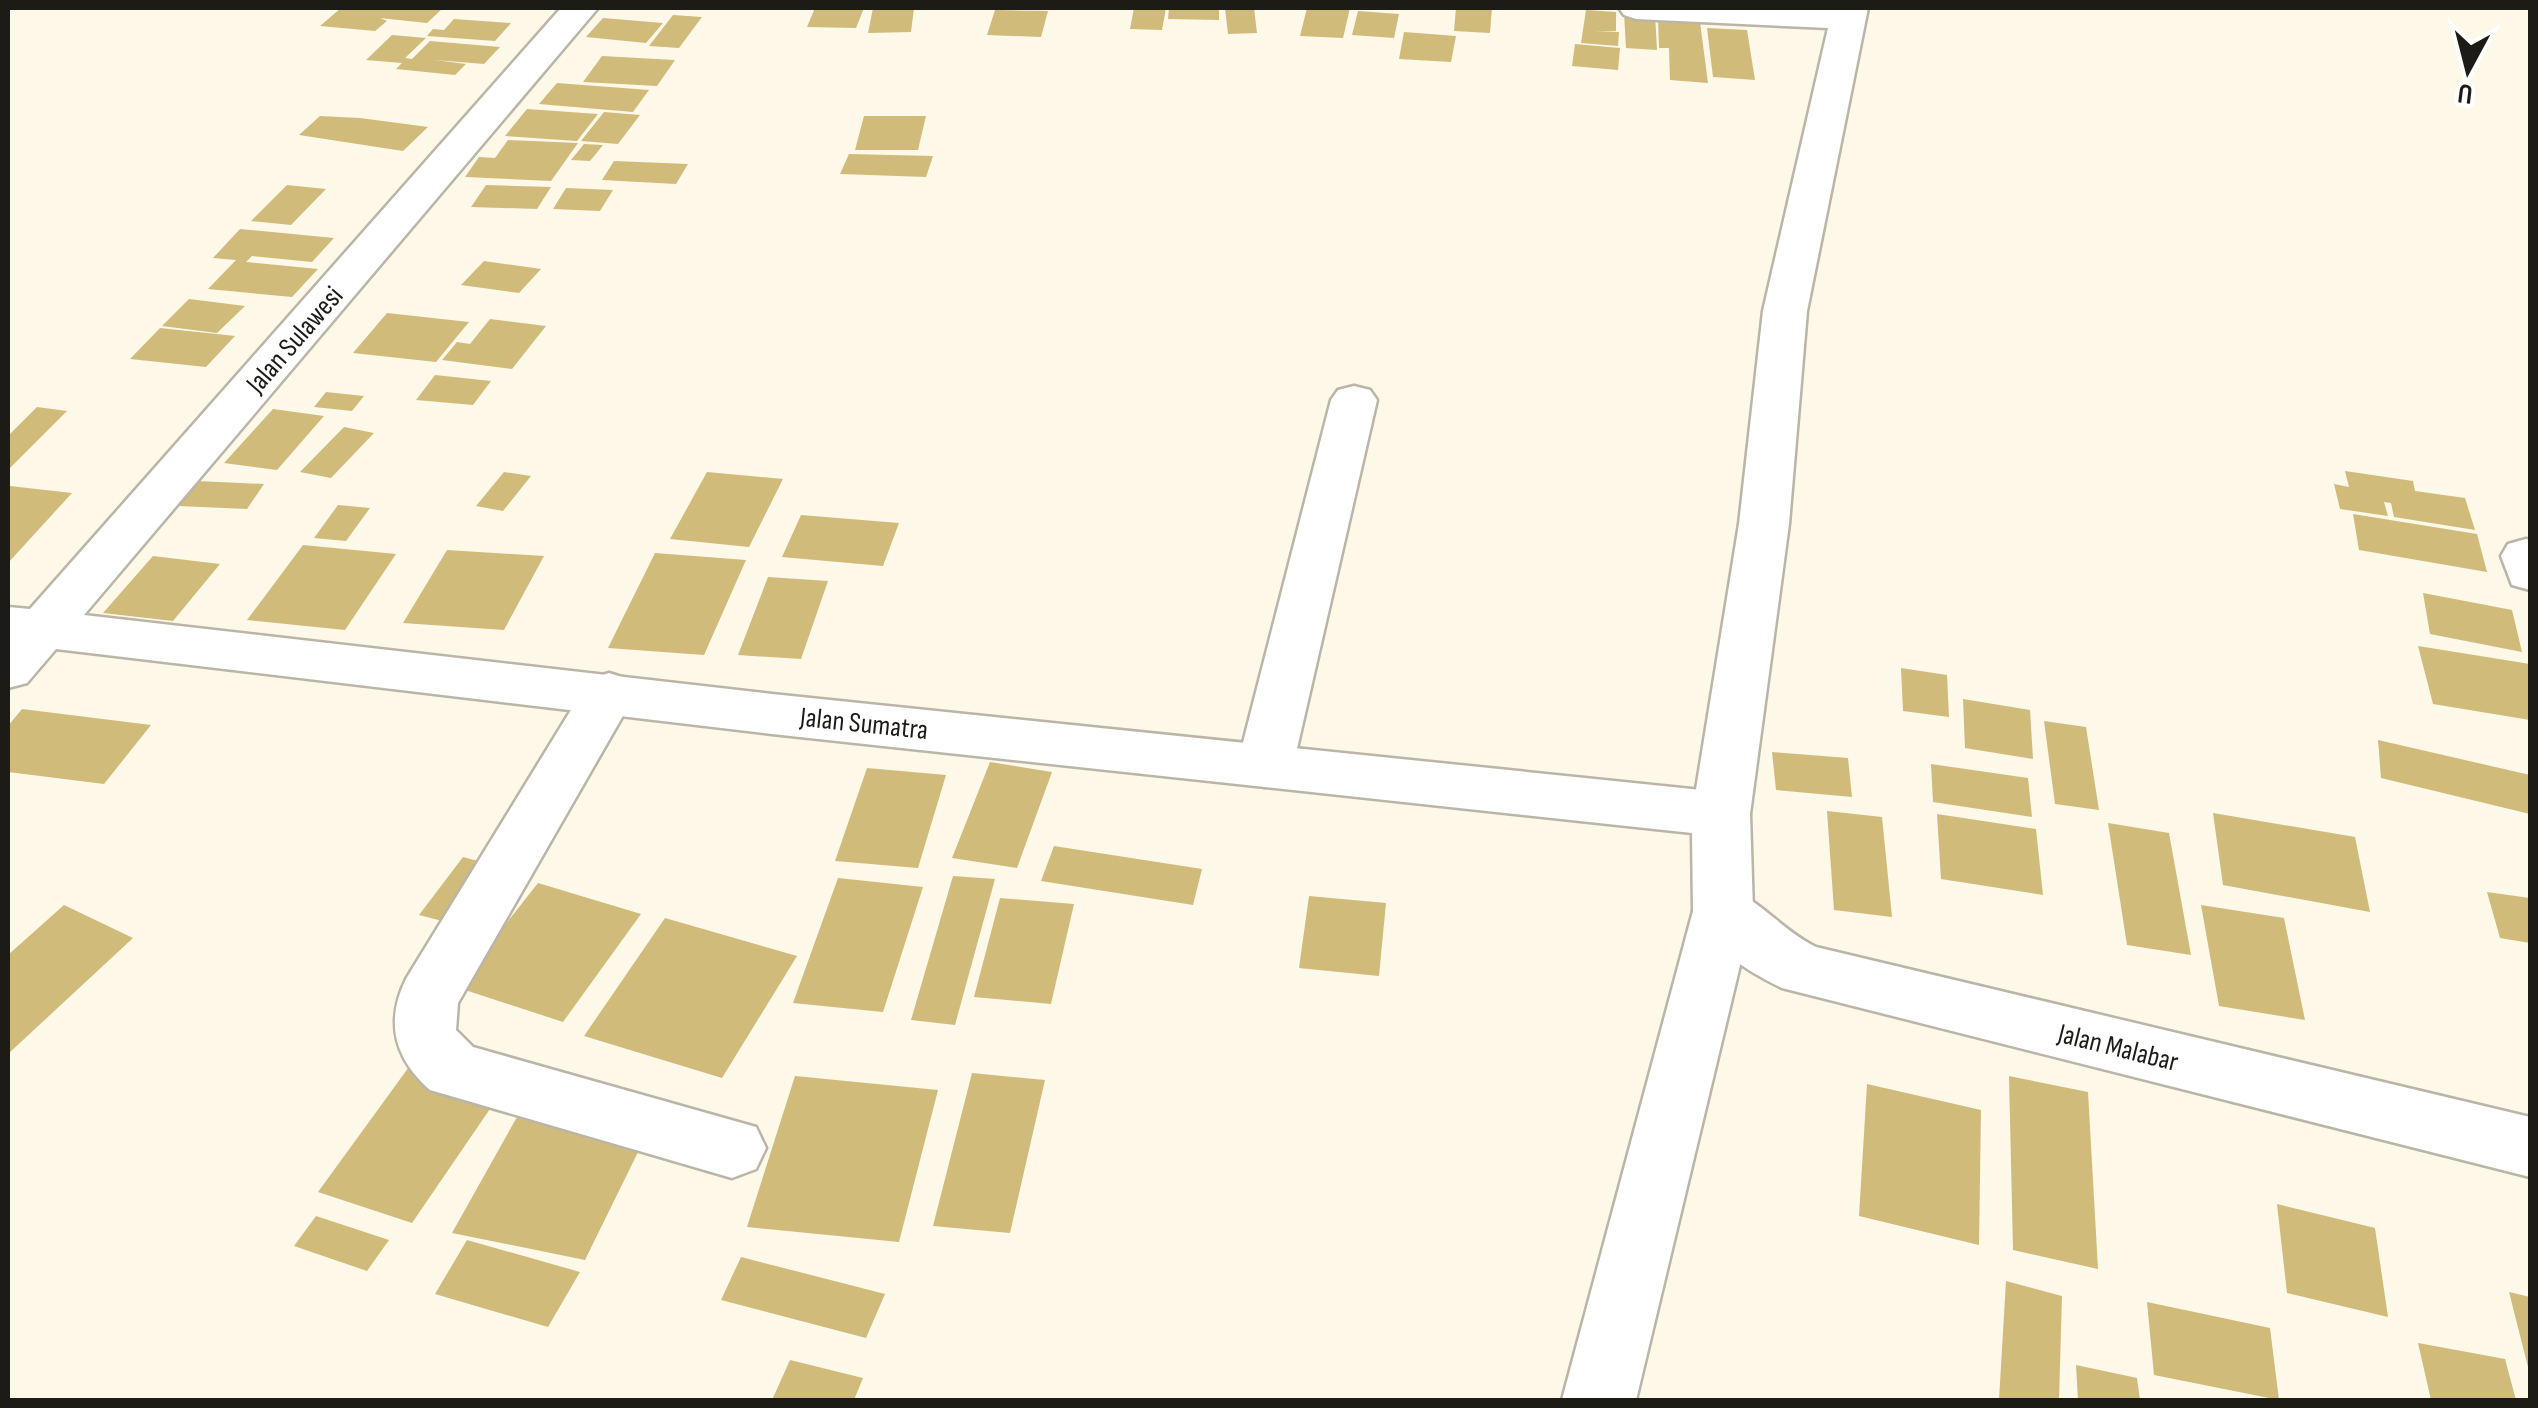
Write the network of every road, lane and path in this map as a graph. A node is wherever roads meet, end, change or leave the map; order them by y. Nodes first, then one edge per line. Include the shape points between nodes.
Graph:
1 (580, 8) edge
2 (1636, 8) edge
3 (1849, 13) edge
4 (1354, 400) dead end
5 (19, 641) edge
6 (609, 694) junction
7 (1265, 766) junction
8 (1722, 814) junction
9 (1723, 911) junction
10 (2530, 1147) edge
11 (732, 1148) dead end
12 (1599, 1400) edge

1 - 5 street, Jalan Sulawesi
2 - 3 street
3 - 8 street via 1785,311 1764,524
4 - 7 street
5 - 6 street, Jalan Sumatra
6 - 7 street, Jalan Sumatra
6 - 11 street via 428,998 422,1030 432,1053 453,1070
7 - 8 street, Jalan Sumatra
8 - 9 street
9 - 10 street, Jalan Malabar via 1763,950 1804,970
9 - 12 street

